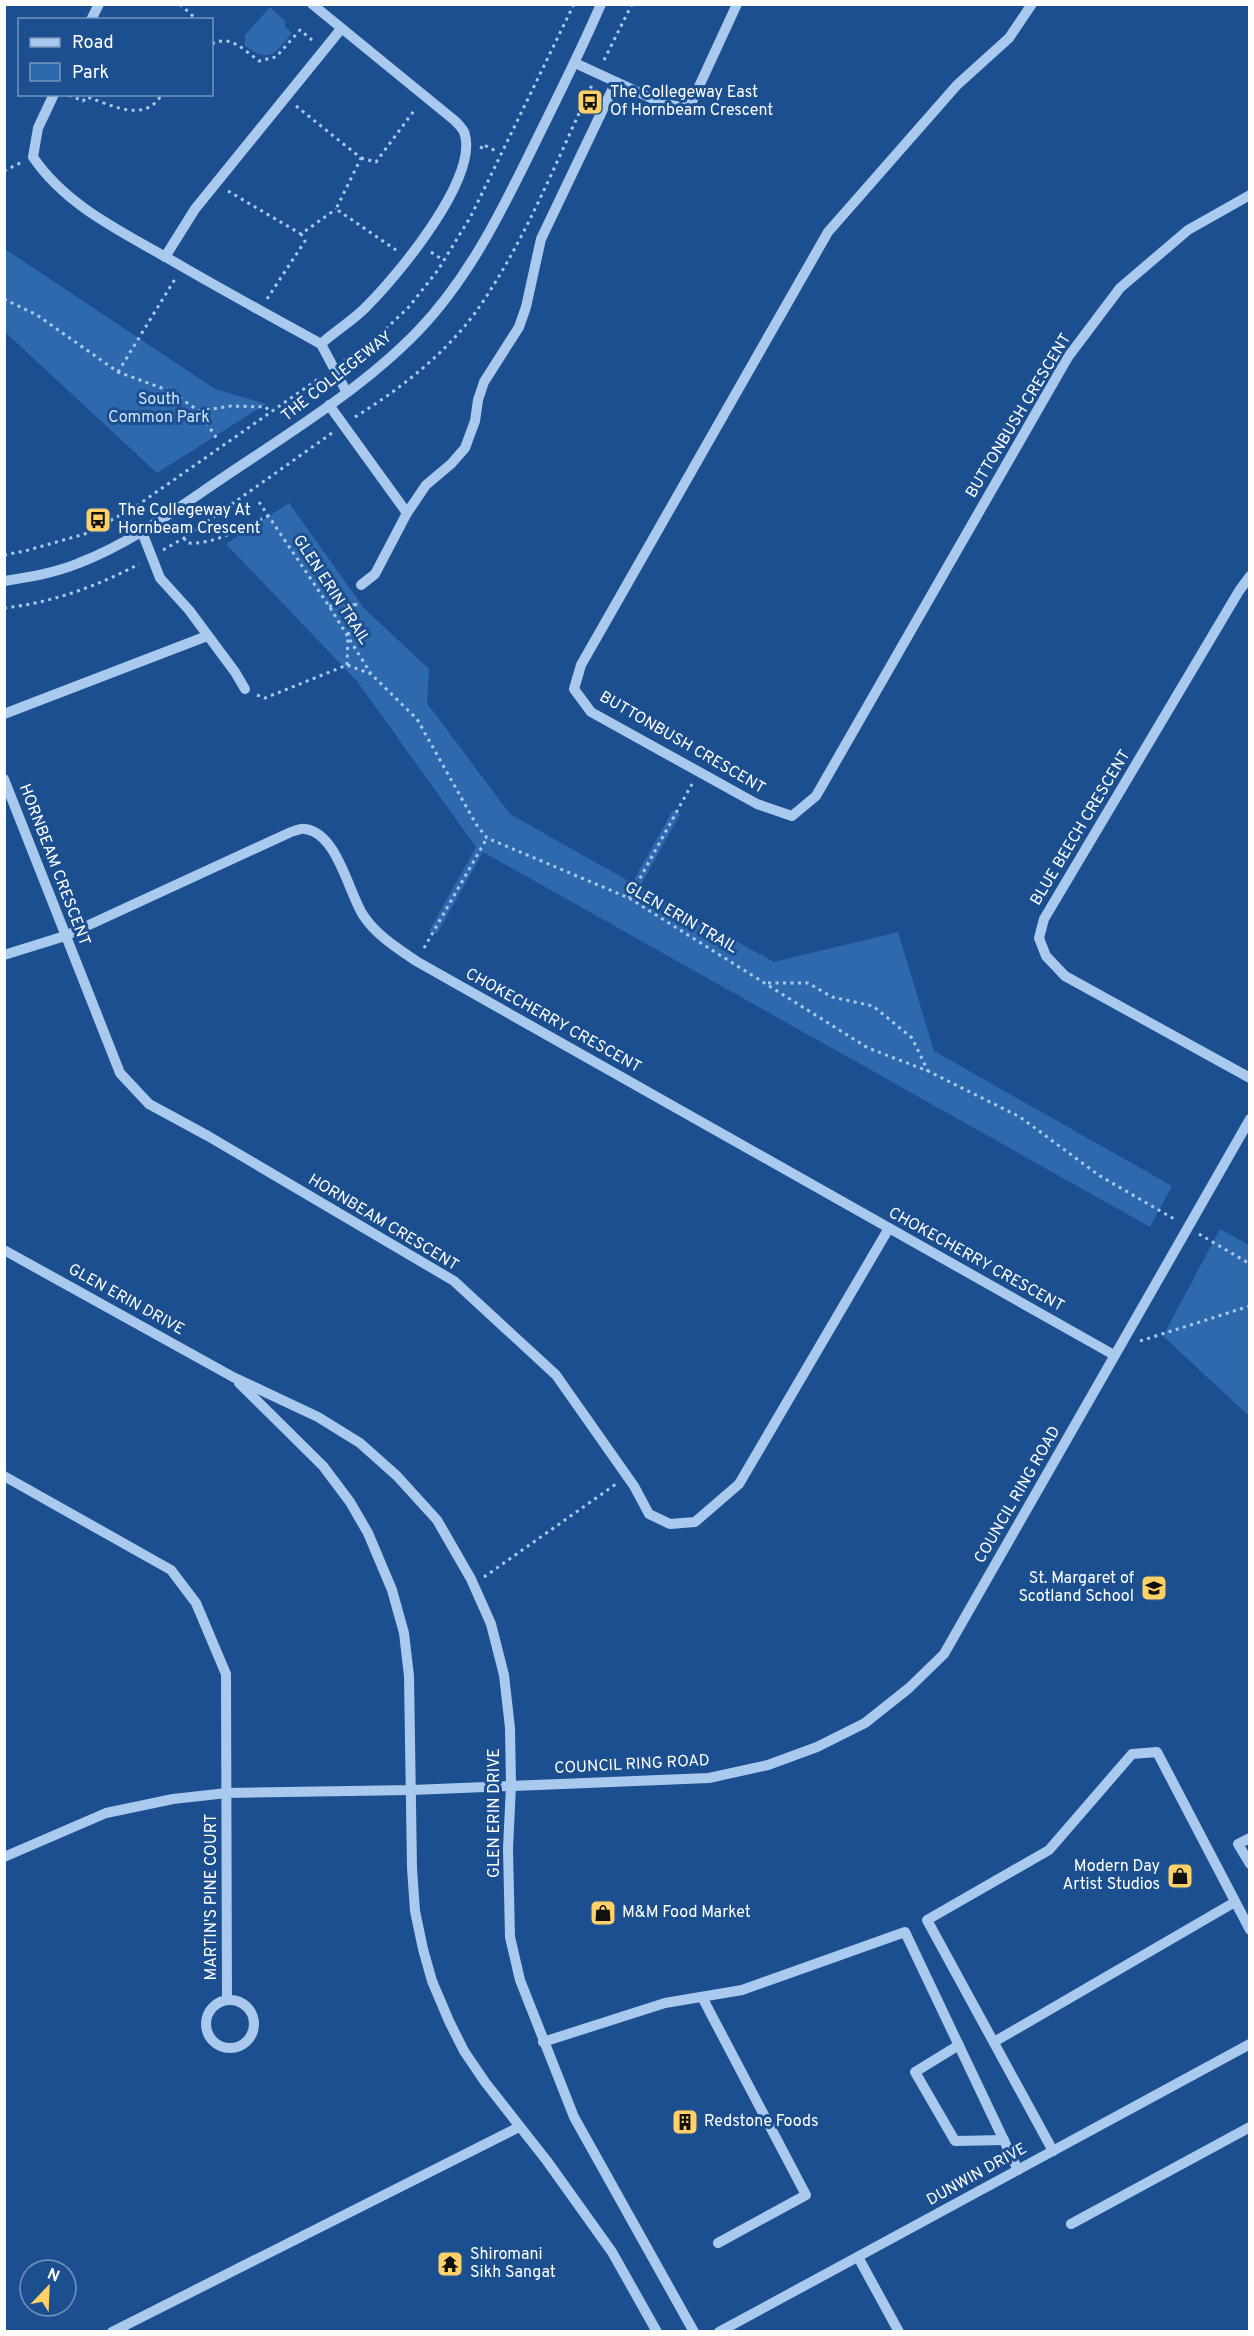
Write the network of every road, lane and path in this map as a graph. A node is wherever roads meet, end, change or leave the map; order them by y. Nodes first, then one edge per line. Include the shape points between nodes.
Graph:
1 (99, 4) edge
2 (180, 4) edge
3 (312, 4) edge
4 (602, 4) edge
5 (737, 4) edge
6 (1032, 4) edge
7 (92, 18) edge
8 (195, 18) edge
9 (341, 29) junction
10 (213, 43) edge
11 (324, 50) junction
12 (575, 63) junction
13 (616, 82) junction
14 (53, 96) edge
15 (72, 96) edge
16 (161, 96) edge
17 (424, 96) junction
18 (285, 98) junction
19 (361, 158) junction
20 (217, 183) junction
21 (1250, 195) edge
22 (336, 209) junction
23 (302, 234) junction
24 (165, 257) junction
25 (409, 259) junction
26 (182, 267) junction
27 (4, 299) edge
28 (260, 310) junction
29 (321, 344) junction
30 (118, 372) junction
31 (346, 391) junction
32 (329, 405) junction
33 (199, 411) junction
34 (270, 413) dead end
35 (217, 439) dead end
36 (259, 502) dead end
37 (407, 513) junction
38 (268, 516) junction
39 (142, 532) junction
40 (184, 538) dead end
41 (1250, 576) edge
42 (4, 581) edge
43 (361, 585) dead end
44 (329, 606) junction
45 (207, 636) junction
46 (348, 636) junction
47 (347, 665) junction
48 (371, 674) junction
49 (245, 689) joint
50 (4, 714) edge
51 (699, 772) junction
52 (4, 779) edge
53 (487, 838) junction
54 (629, 898) junction
55 (65, 936) junction
56 (4, 955) edge
57 (416, 961) junction
58 (766, 982) junction
59 (928, 1071) junction
60 (1250, 1078) edge
61 (1250, 1119) edge
62 (1176, 1220) dead end
63 (889, 1228) junction
64 (1199, 1234) dead end
65 (4, 1250) edge
66 (1250, 1264) edge
67 (1250, 1306) edge
68 (1138, 1342) dead end
69 (1114, 1355) junction
70 (233, 1377) junction
71 (4, 1476) edge
72 (627, 1476) junction
73 (474, 1585) junction
74 (511, 1785) junction
75 (412, 1790) junction
76 (227, 1793) junction
77 (1250, 1838) edge
78 (4, 1857) edge
79 (1250, 1864) edge
80 (1235, 1902) junction
81 (1250, 1930) edge
82 (702, 1997) junction
83 (227, 2000) junction
84 (543, 2042) junction
85 (994, 2042) junction
86 (1250, 2044) edge
87 (959, 2045) junction
88 (519, 2127) junction
89 (1250, 2127) edge
90 (1004, 2140) junction
91 (1053, 2151) junction
92 (1018, 2170) junction
93 (1071, 2224) dead end
94 (718, 2243) dead end
95 (858, 2257) junction
96 (112, 2331) edge
97 (657, 2331) edge
98 (694, 2331) edge
99 (719, 2331) edge
100 (899, 2331) edge

1 - 7 street
2 - 8 path
3 - 9 street
4 - 12 street, THE COLLEGEWAY
5 - 13 street via 688,108 664,104
6 - 51 street, BUTTONBUSH CRESCENT via 1009,38 957,85 828,232 581,665 574,688 591,712
9 - 11 street
9 - 17 street
10 - 11 path via 231,41 259,61 276,57 300,30
11 - 18 street
12 - 13 street
12 - 31 street, THE COLLEGEWAY via 502,211 450,293 418,331
13 - 37 street via 541,239 519,327 484,382 465,448 426,485
14 - 24 street via 38,128 33,157 46,176 81,206
15 - 16 path via 139,112 154,105
17 - 19 path via 375,162
17 - 25 street via 465,133 466,146 461,172 443,210
18 - 19 path
18 - 20 street
19 - 22 path
20 - 23 path
20 - 24 street via 195,209
21 - 51 street, BUTTONBUSH CRESCENT via 1188,230 1120,288 1068,357 816,796 792,816 757,804
22 - 23 path
22 - 25 path
23 - 28 path via 305,241
24 - 26 street
25 - 29 street via 366,308
26 - 28 street
26 - 30 path
27 - 30 path via 37,315
28 - 29 street
29 - 31 street
30 - 33 path via 170,391
31 - 32 street, THE COLLEGEWAY
32 - 37 street
32 - 39 street, THE COLLEGEWAY
33 - 34 path via 231,406 266,407
33 - 35 path
36 - 38 path, GLEN ERIN TRAIL
37 - 43 street via 375,574
38 - 40 path via 198,544 187,543
38 - 44 path, GLEN ERIN TRAIL
39 - 42 street, THE COLLEGEWAY via 78,564
39 - 45 street via 160,578
41 - 60 street, BLUE BEECH CRESCENT via 1044,919 1039,938 1046,956 1065,976
44 - 46 path, GLEN ERIN TRAIL
44 - 46 path via 355,606
45 - 49 street
45 - 50 street
46 - 47 path
46 - 48 path, GLEN ERIN TRAIL
47 - 48 path
47 - 49 path via 265,698
48 - 53 path, GLEN ERIN TRAIL via 417,718
51 - 54 path
52 - 55 street, HORNBEAM CRESCENT
53 - 54 path, GLEN ERIN TRAIL
53 - 57 path
54 - 58 path, GLEN ERIN TRAIL
55 - 56 street, CHOKECHERRY CRESCENT
55 - 57 street, CHOKECHERRY CRESCENT via 305,829 325,838 364,915 390,943
55 - 72 street, HORNBEAM CRESCENT via 120,1073 149,1104 454,1281 556,1375
57 - 63 street, CHOKECHERRY CRESCENT
58 - 59 path, GLEN ERIN TRAIL via 868,1048
58 - 59 path via 808,983 832,997 873,1006 912,1038
59 - 62 path, GLEN ERIN TRAIL via 1020,1118 1100,1176
61 - 69 street, COUNCIL RING ROAD
63 - 69 street, CHOKECHERRY CRESCENT
63 - 72 street, HORNBEAM CRESCENT via 739,1484 695,1522 670,1524 649,1515
64 - 66 path
65 - 70 street, GLEN ERIN DRIVE
67 - 68 path
69 - 74 street, COUNCIL RING ROAD via 944,1654 865,1723 817,1748 768,1765 709,1778
70 - 73 street, GLEN ERIN DRIVE via 318,1417 360,1443 397,1476 436,1520
70 - 75 street, GLEN ERIN DRIVE via 323,1466 368,1533 392,1590 404,1633
71 - 76 street, MARTIN'S PINE COURT via 171,1570 196,1603 226,1674
72 - 73 path
73 - 74 street, GLEN ERIN DRIVE via 491,1624 504,1675
74 - 75 street, COUNCIL RING ROAD
74 - 84 street, GLEN ERIN DRIVE via 510,1937 520,1980
75 - 76 street, COUNCIL RING ROAD
75 - 88 street, GLEN ERIN DRIVE via 415,1911 432,1982 464,2050
76 - 78 street, COUNCIL RING ROAD via 106,1813
76 - 83 street, MARTIN'S PINE COURT
77 - 79 street via 1238,1844
80 - 81 street
80 - 85 street
80 - 85 street via 1157,1752 1132,1754 1049,1850 927,1920
82 - 84 street via 665,2003
82 - 87 street via 742,1990 905,1932
82 - 94 street via 806,2195
83 - 83 street, MARTIN'S PINE COURT via 209,2012 207,2033 213,2042 233,2049 251,2037 253,2016 238,2001
84 - 98 street, GLEN ERIN DRIVE via 574,2117
85 - 91 street
86 - 91 street, DUNWIN DRIVE
87 - 90 street
87 - 90 street via 915,2072 955,2141
88 - 96 street
88 - 97 street, GLEN ERIN DRIVE via 612,2252
89 - 93 street
90 - 92 street
91 - 92 street, DUNWIN DRIVE
92 - 95 street, DUNWIN DRIVE
95 - 99 street, DUNWIN DRIVE
95 - 100 street

